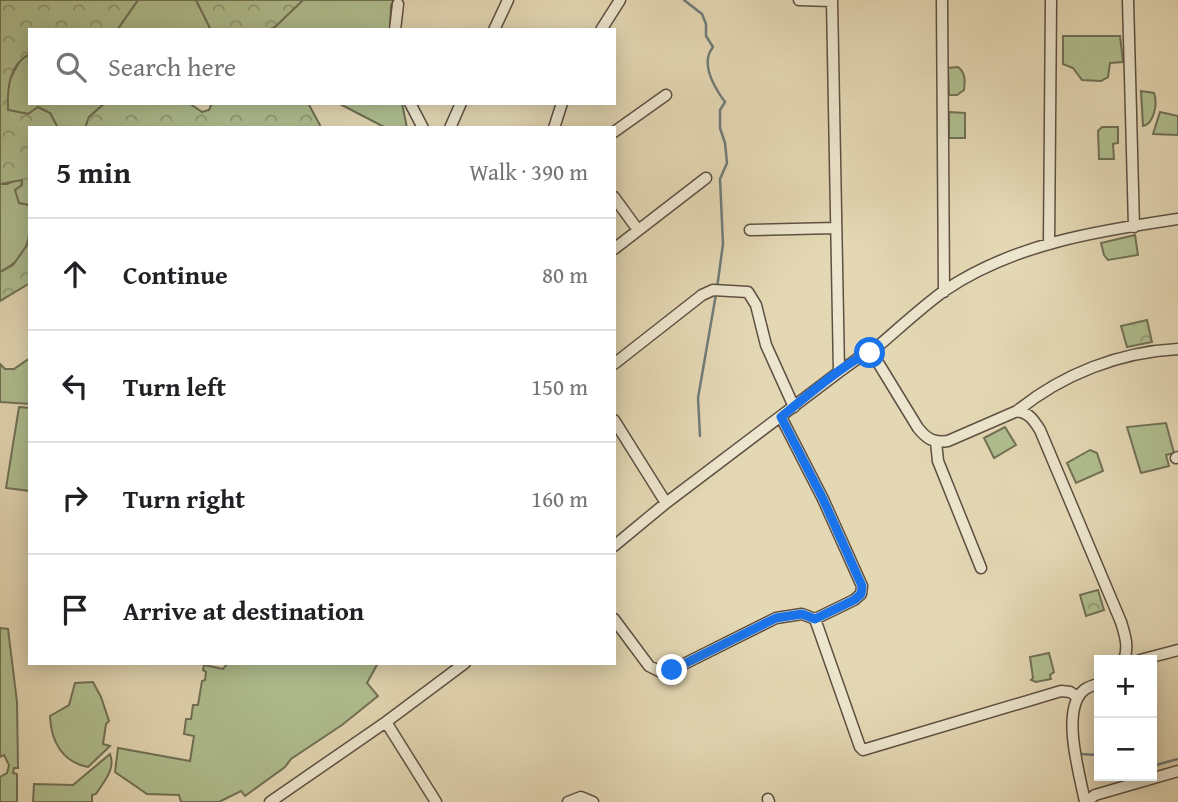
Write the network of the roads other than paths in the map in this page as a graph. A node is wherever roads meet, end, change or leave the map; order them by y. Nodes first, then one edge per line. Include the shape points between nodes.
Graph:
1 (508, 0) edge
2 (620, 0) edge
3 (799, 0) edge
4 (942, 0) edge
5 (1051, 0) edge
6 (1128, 0) edge
7 (832, 1) edge
8 (398, 4) dead end
9 (395, 28) edge
10 (495, 28) edge
11 (602, 28) edge
12 (666, 94) dead end
13 (411, 105) edge
14 (460, 105) edge
15 (562, 105) edge
16 (422, 126) edge
17 (451, 126) edge
18 (558, 126) edge
19 (616, 131) edge
20 (706, 178) dead end
21 (616, 200) edge
22 (1178, 219) edge
23 (1134, 227) junction
24 (835, 228) junction
25 (638, 230) junction
26 (750, 230) dead end
27 (1049, 244) junction
28 (616, 247) edge
29 (944, 292) junction
30 (1178, 349) edge
31 (870, 353) junction
32 (616, 362) edge
33 (839, 372) junction
34 (793, 407) junction
35 (1017, 411) junction
36 (781, 417) junction
37 (616, 423) edge
38 (936, 442) junction
39 (666, 503) junction
40 (616, 544) edge
41 (981, 568) dead end
42 (815, 619) junction
43 (616, 622) edge
44 (1178, 650) edge
45 (1126, 655) edge
46 (1157, 656) edge
47 (462, 665) edge
48 (1094, 686) edge
49 (1078, 697) junction
50 (386, 722) junction
51 (1178, 771) edge
52 (270, 802) edge
53 (436, 802) edge
54 (568, 802) edge
55 (593, 802) edge
56 (1086, 802) edge

1 - 10 street
2 - 11 street
3 - 7 street
4 - 29 street
5 - 27 street
6 - 23 street
7 - 24 street
8 - 9 street
12 - 19 street
13 - 16 street
14 - 17 street
15 - 18 street
20 - 25 street
21 - 25 street
22 - 23 street
23 - 27 street
24 - 26 street
24 - 33 street
25 - 28 street
27 - 29 street via 985,267
29 - 31 street
30 - 35 street via 1107,361 1060,382
31 - 33 street
31 - 38 street via 918,428
32 - 34 street via 678,313 716,290 748,292
33 - 34 street
34 - 36 street
35 - 38 street
35 - 45 street via 1026,412 1040,430 1121,622
36 - 39 street
36 - 42 street via 862,586 854,600
37 - 39 street
38 - 41 street via 938,461
39 - 40 street
42 - 43 street via 802,614 776,618 672,670 661,671 649,666
42 - 49 street via 863,750 1061,691
44 - 46 street
47 - 50 street
48 - 49 street
49 - 56 street via 1072,730
50 - 52 street
50 - 53 street
51 - 56 street via 1095,795
54 - 55 street via 581,797

